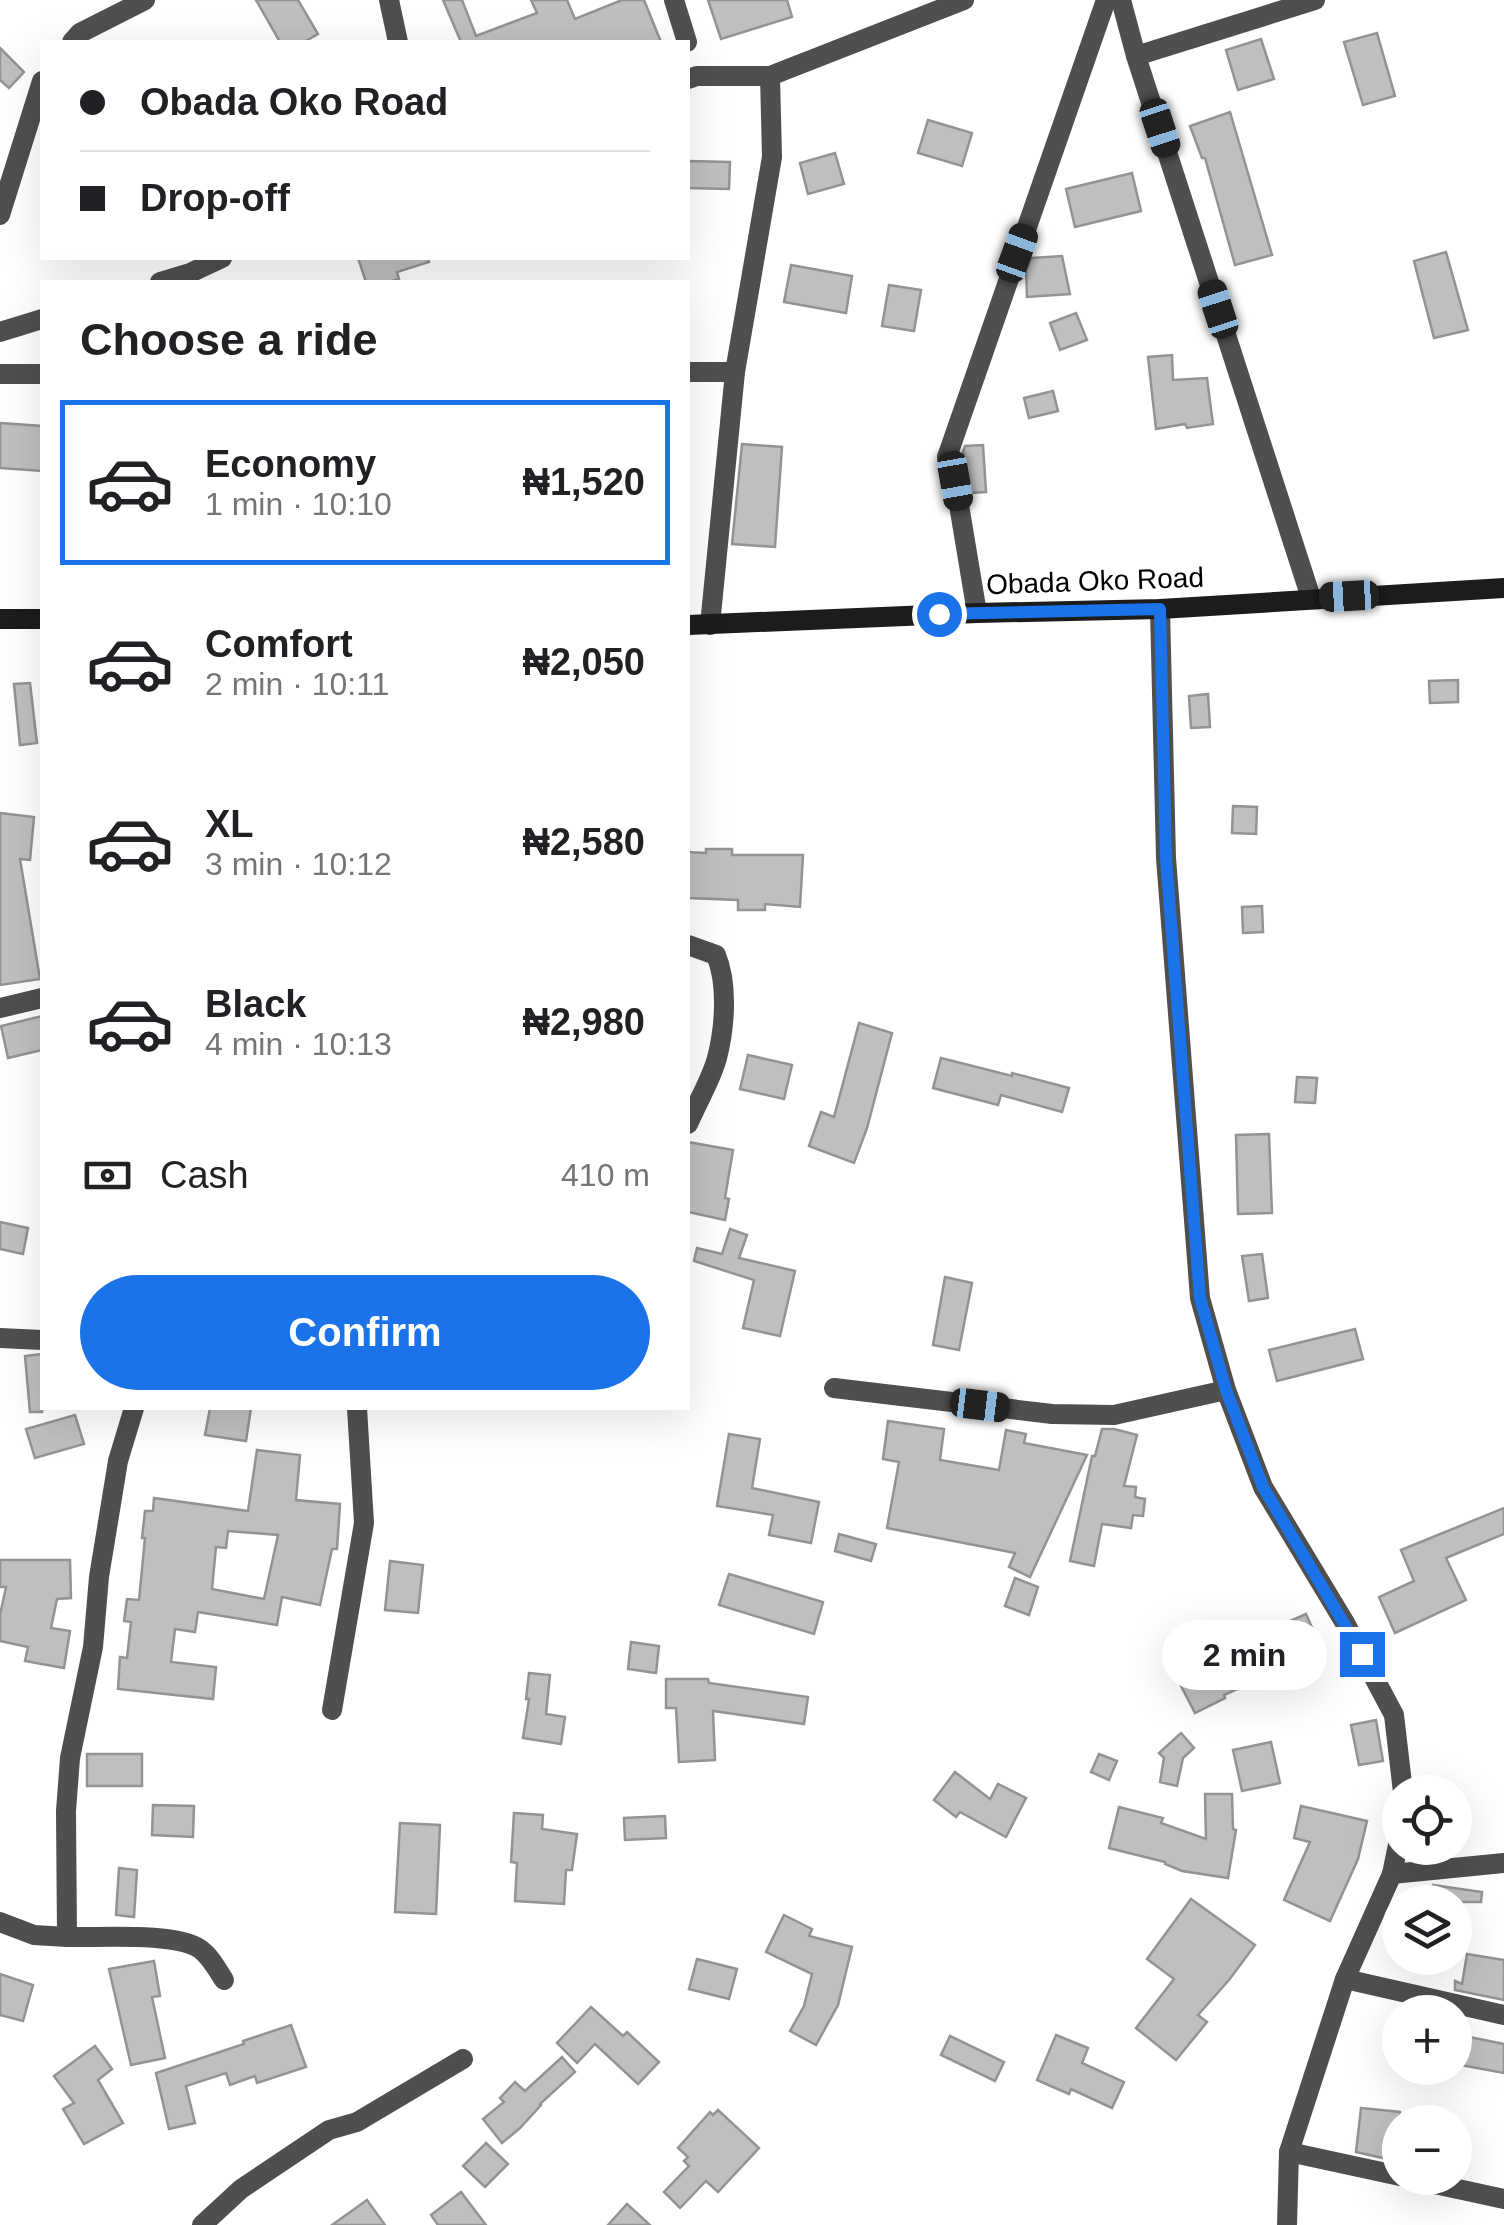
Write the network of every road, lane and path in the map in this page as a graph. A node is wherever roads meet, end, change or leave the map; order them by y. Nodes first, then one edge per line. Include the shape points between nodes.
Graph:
1 (145, 0) edge
2 (389, 0) edge
3 (674, 0) edge
4 (964, 0) edge
5 (1106, 0) edge
6 (1120, 0) edge
7 (1315, 0) edge
8 (74, 40) edge
9 (398, 40) edge
10 (686, 40) edge
11 (1136, 56) junction
12 (770, 76) junction
13 (692, 78) edge
14 (40, 86) edge
15 (0, 215) edge
16 (218, 260) edge
17 (167, 280) edge
18 (40, 320) edge
19 (0, 332) edge
20 (690, 372) edge
21 (735, 372) junction
22 (0, 374) edge
23 (40, 374) edge
24 (1504, 588) edge
25 (1310, 598) junction
26 (1160, 609) junction
27 (977, 613) junction
28 (0, 619) edge
29 (40, 620) edge
30 (690, 624) edge
31 (710, 624) junction
32 (690, 946) edge
33 (40, 998) edge
34 (0, 1008) edge
35 (690, 1120) edge
36 (0, 1338) edge
37 (40, 1340) edge
38 (834, 1388) dead end
39 (1226, 1390) junction
40 (133, 1410) edge
41 (358, 1410) edge
42 (332, 1710) dead end
43 (1401, 1775) edge
44 (1504, 1862) edge
45 (1394, 1865) edge
46 (1392, 1874) junction
47 (0, 1922) edge
48 (67, 1937) junction
49 (1345, 1979) junction
50 (224, 1980) dead end
51 (1504, 2015) edge
52 (463, 2059) dead end
53 (1289, 2152) junction
54 (1382, 2172) edge
55 (1472, 2192) edge
56 (1504, 2199) edge
57 (202, 2225) edge
58 (1287, 2225) edge

1 - 8 street
2 - 9 street
3 - 10 street
4 - 12 street
5 - 27 street via 946,457
6 - 11 street
7 - 11 street
11 - 25 street
12 - 13 street
12 - 21 street via 772,157
14 - 15 street
16 - 17 street
18 - 19 street
20 - 21 street
21 - 31 street
22 - 23 street
24 - 25 main road, Obada Oko Road
25 - 26 main road, Obada Oko Road
26 - 27 main road, Obada Oko Road
26 - 39 street via 1166,858 1200,1298
27 - 31 main road, Obada Oko Road
28 - 29 main road
30 - 31 main road, Obada Oko Road
32 - 35 street via 716,955 724,1001 717,1059
33 - 34 street
36 - 37 street
38 - 39 street via 1052,1414 1114,1414
39 - 43 street via 1263,1487 1394,1714
40 - 48 street via 118,1460 93,1647 70,1758
41 - 42 street via 364,1522
44 - 46 street
45 - 46 street
46 - 49 street
47 - 48 street
48 - 50 street via 184,1942 206,1954
49 - 51 street
49 - 53 street
52 - 57 street via 357,2122 329,2130
53 - 54 street
53 - 58 street
55 - 56 street

